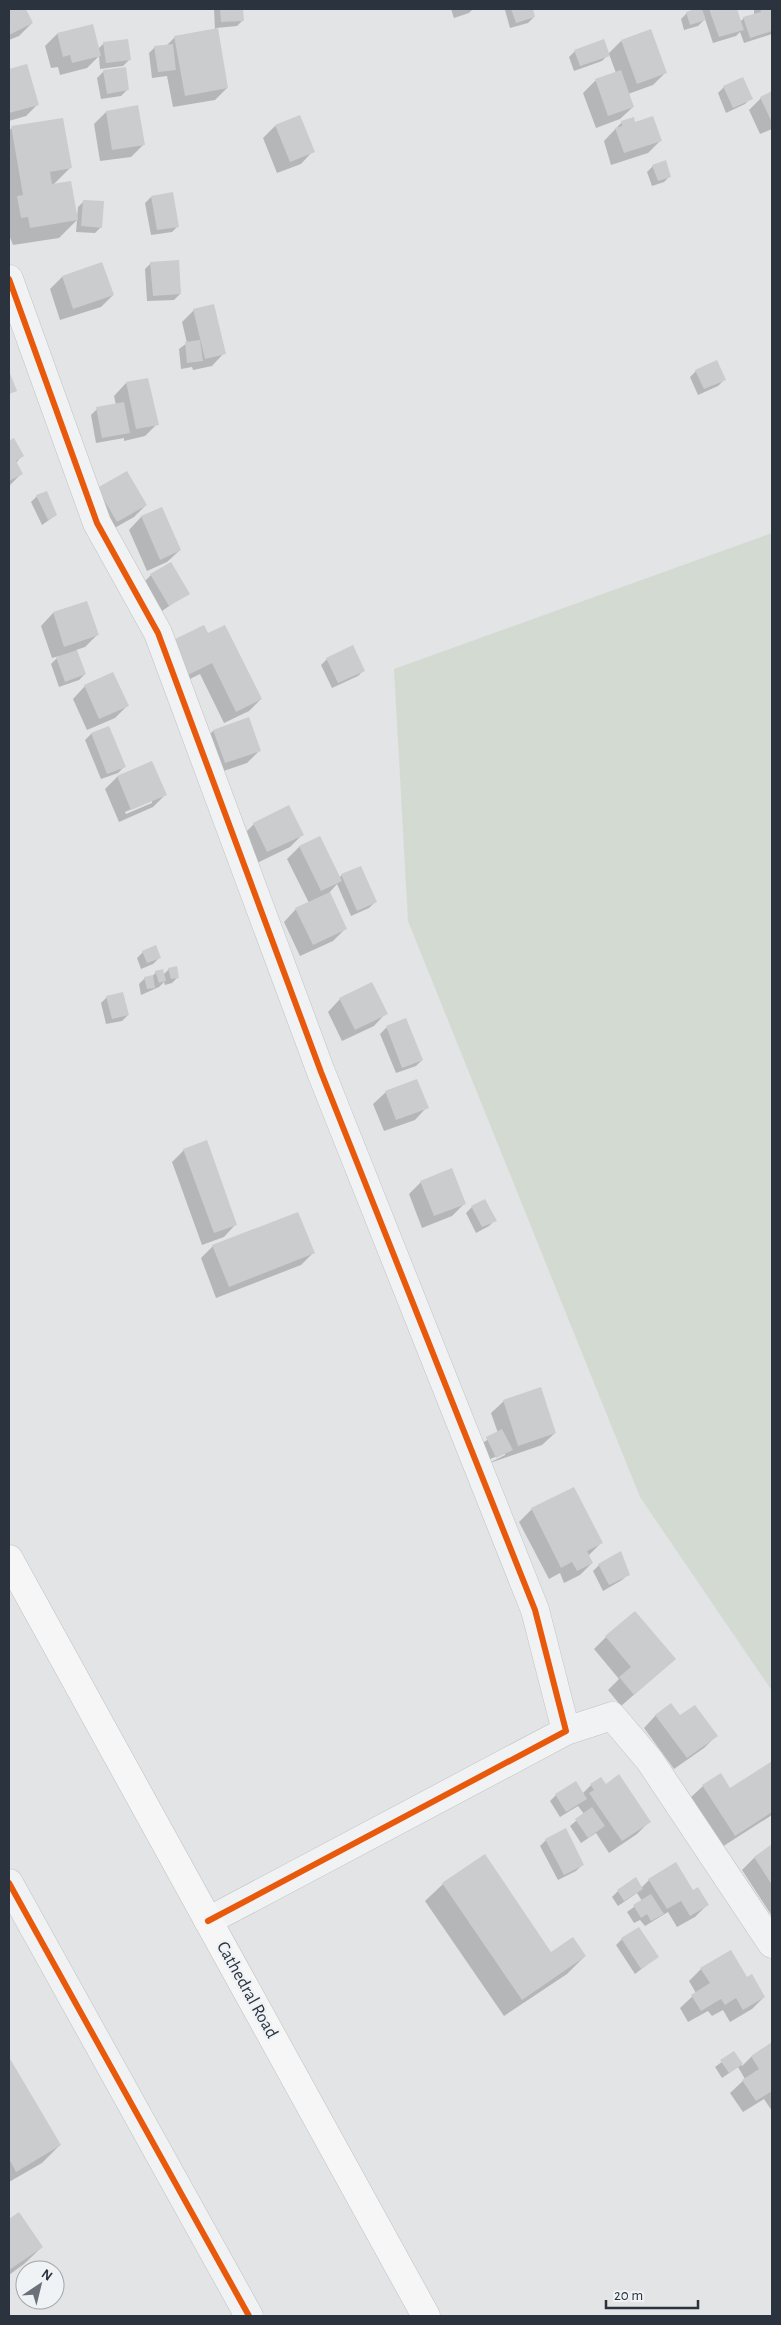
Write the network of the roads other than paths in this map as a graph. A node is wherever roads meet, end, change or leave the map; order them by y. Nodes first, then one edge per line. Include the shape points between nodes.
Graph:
1 (9, 279) edge
2 (9, 1559) edge
3 (566, 1731) junction
4 (9, 1883) edge
5 (208, 1921) junction
6 (772, 1944) edge
7 (249, 2316) edge
8 (426, 2316) edge

1 - 3 street via 97,523 158,633 321,1072 535,1610
2 - 5 main road, Cathedral Road
3 - 5 street
3 - 6 street via 612,1716 650,1761
4 - 7 street
5 - 8 main road, Cathedral Road

